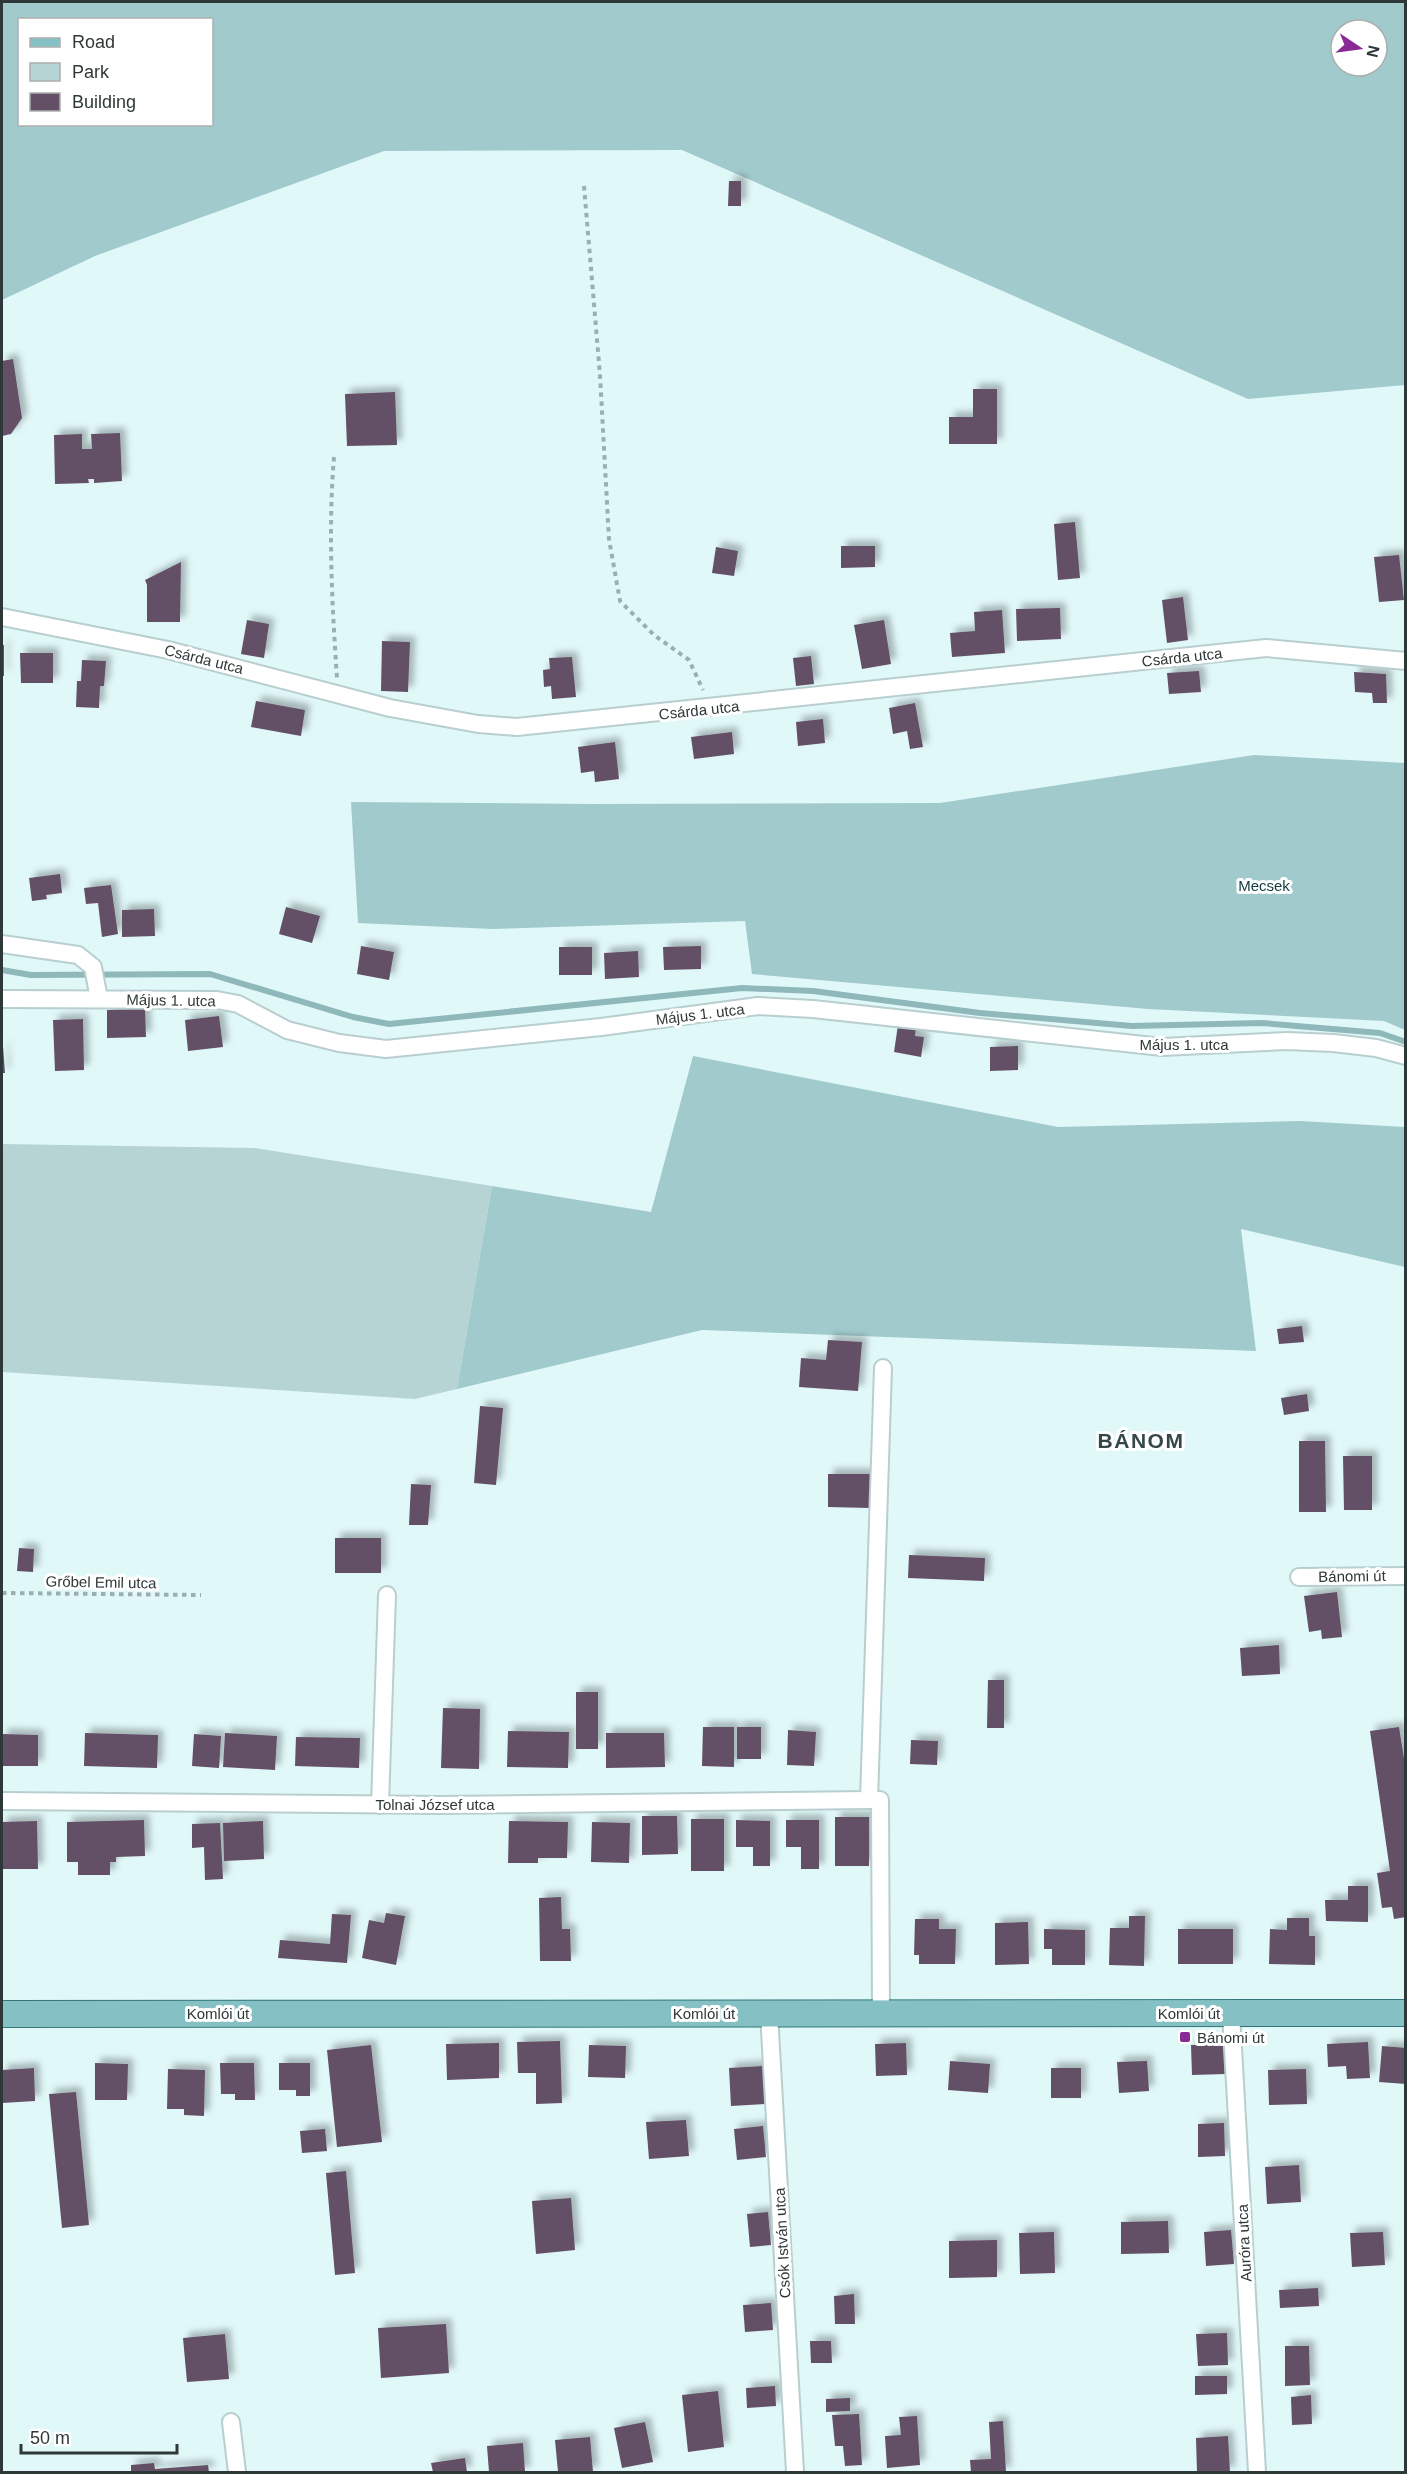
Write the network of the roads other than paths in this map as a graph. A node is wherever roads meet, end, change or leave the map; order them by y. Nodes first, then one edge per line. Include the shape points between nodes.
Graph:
1 (2, 617) edge
2 (1406, 661) edge
3 (2, 944) edge
4 (2, 999) edge
5 (99, 999) junction
6 (1406, 1056) edge
7 (883, 1368) dead end
8 (1406, 1575) edge
9 (1299, 1577) dead end
10 (387, 1595) dead end
11 (868, 1800) junction
12 (2, 1801) edge
13 (380, 1805) junction
14 (769, 2013) junction
15 (881, 2013) junction
16 (1231, 2013) junction
17 (1406, 2013) edge
18 (2, 2014) edge
19 (231, 2422) dead end
20 (237, 2472) edge
21 (795, 2472) edge
22 (1257, 2472) edge

1 - 2 street, Csárda utca via 168,650 390,708 517,728 1266,648
3 - 5 street via 78,955 95,974
4 - 5 street, Május 1. utca
5 - 6 street, Május 1. utca via 217,999 237,1004 287,1030 386,1049 758,1006 1151,1046 1333,1042
7 - 11 street
8 - 9 street, Bánomi út
10 - 13 street
11 - 13 street, Tolnai József utca
11 - 15 street via 880,1800
12 - 13 street, Tolnai József utca
14 - 15 main road, Komlói út
14 - 18 main road, Komlói út
14 - 21 street, Csók István utca
15 - 16 main road, Komlói út
16 - 17 main road, Komlói út
16 - 22 street, Auróra utca
19 - 20 street

